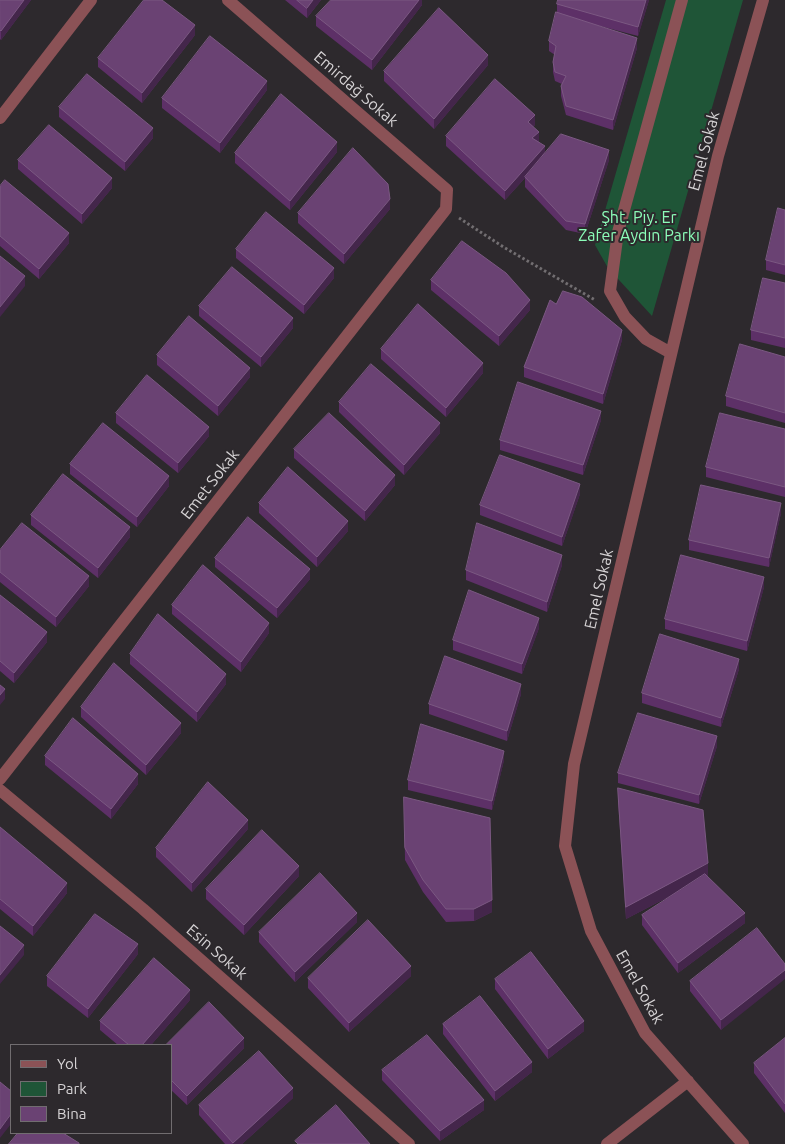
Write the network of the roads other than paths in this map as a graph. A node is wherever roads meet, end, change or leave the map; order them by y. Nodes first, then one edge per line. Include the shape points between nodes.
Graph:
1 (91, 0) edge
2 (228, 0) edge
3 (682, 0) edge
4 (763, 0) edge
5 (0, 118) edge
6 (446, 209) joint
7 (671, 353) junction
8 (0, 779) edge
9 (0, 790) edge
10 (688, 1081) junction
11 (409, 1144) edge
12 (607, 1144) edge
13 (743, 1144) edge

1 - 5 street
2 - 6 street, Emirdağ Sokak via 447,190
3 - 7 street via 618,232 610,291 624,317 646,339
4 - 7 street, Emel Sokak via 718,156
6 - 8 street, Emet Sokak
7 - 10 street, Emel Sokak via 574,764 565,846 591,931 645,1033
9 - 11 street, Esin Sokak via 143,909
10 - 12 street
10 - 13 street, Emel Sokak

